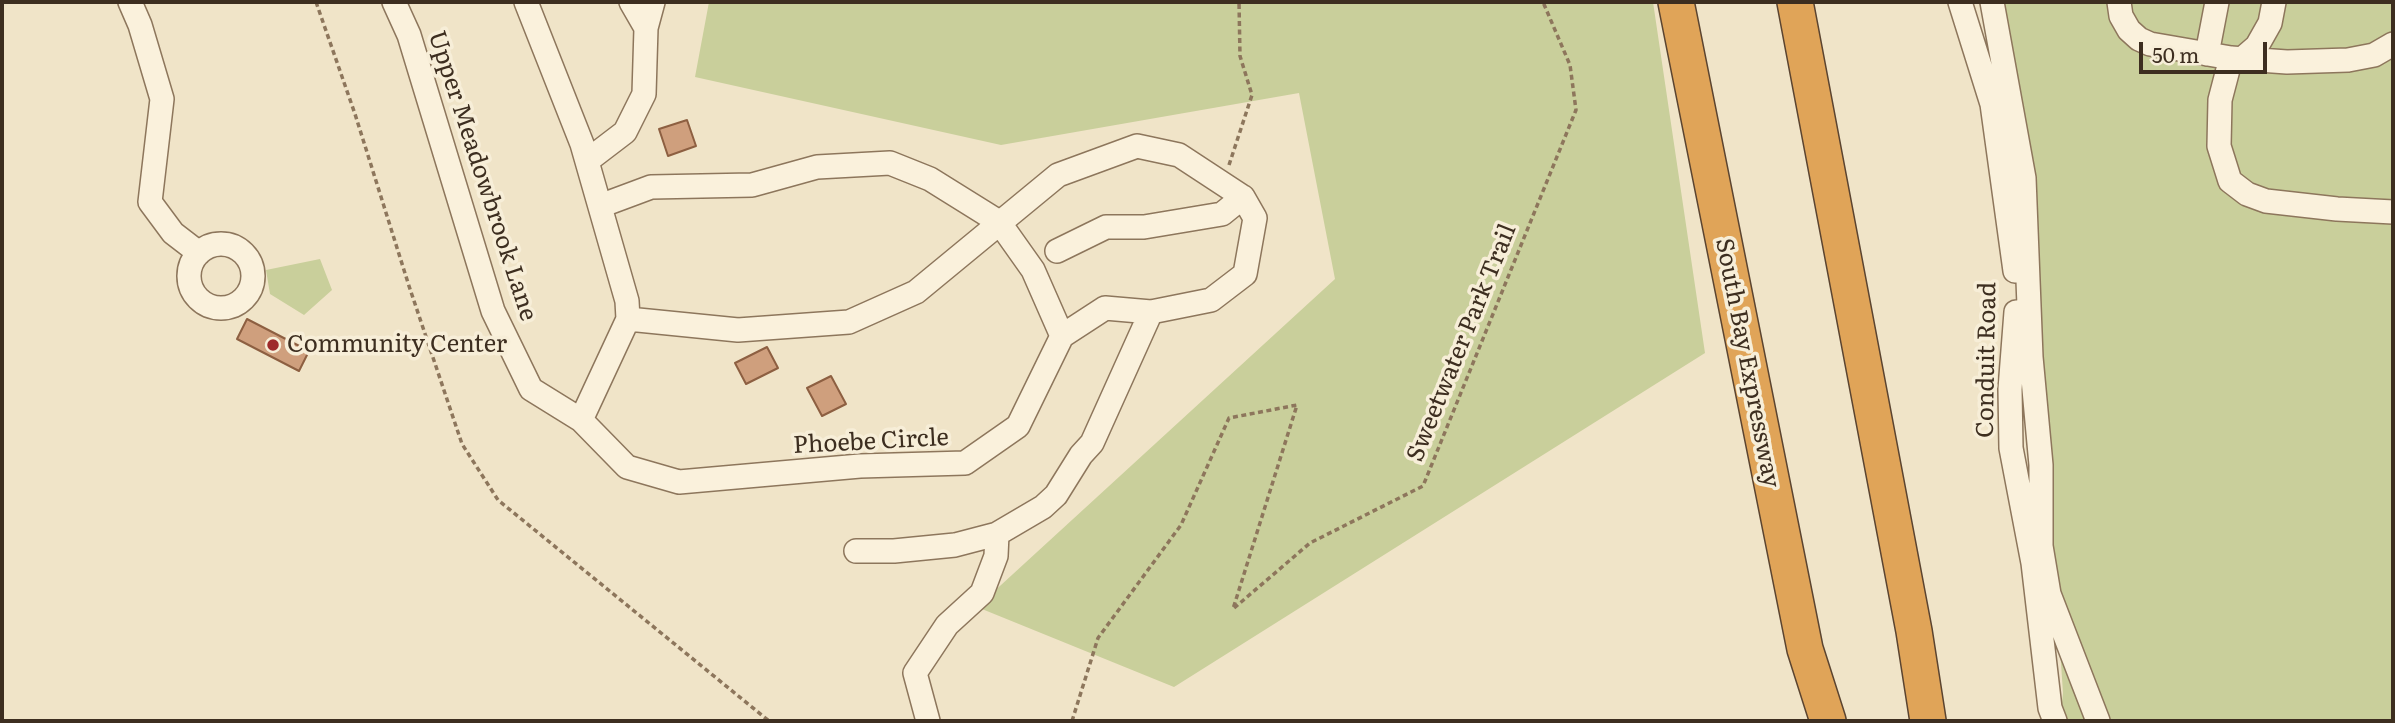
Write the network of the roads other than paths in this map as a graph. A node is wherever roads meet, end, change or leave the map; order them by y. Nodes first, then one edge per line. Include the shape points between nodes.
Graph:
1 (130, 2) edge
2 (394, 2) edge
3 (526, 2) edge
4 (631, 2) edge
5 (653, 2) edge
6 (1676, 2) edge
7 (1795, 2) edge
8 (1960, 2) edge
9 (1992, 2) edge
10 (2119, 2) edge
11 (2217, 2) edge
12 (2274, 2) edge
13 (646, 28) junction
14 (2393, 44) edge
15 (2207, 54) junction
16 (2236, 59) junction
17 (2287, 62) junction
18 (2220, 100) junction
19 (587, 160) junction
20 (1243, 197) junction
21 (600, 206) junction
22 (2393, 212) edge
23 (999, 222) junction
24 (1057, 251) dead end
25 (199, 253) dead end
26 (1152, 312) junction
27 (628, 319) junction
28 (1062, 336) junction
29 (581, 420) junction
30 (997, 534) junction
31 (856, 551) dead end
32 (928, 721) edge
33 (1828, 721) edge
34 (1928, 721) edge
35 (2055, 721) edge
36 (2098, 721) edge

1 - 25 street via 162,99 150,202 173,233
2 - 29 street, Upper Meadowbrook Lane via 409,35 493,311 531,389
3 - 19 street
4 - 13 street
5 - 13 street
6 - 33 highway, South Bay Expressway via 1805,649
7 - 34 highway
8 - 35 street, Conduit Road via 1992,104 2015,270 2011,448
9 - 36 street via 2024,178 2031,357 2041,465 2041,546 2049,594
10 - 15 street via 2121,16 2139,39
11 - 15 street
12 - 16 street via 2270,23 2257,46
13 - 19 street via 644,94 625,132
14 - 17 street via 2374,55 2348,61
15 - 16 street
16 - 17 street
16 - 18 street
17 - 18 street via 2252,73
18 - 22 street via 2219,146 2230,181 2247,194 2266,201
19 - 21 street
20 - 23 street via 1179,155 1136,146 1058,175
20 - 24 street via 1222,214 1144,227 1106,227
20 - 26 street via 1255,218 1245,274 1211,300
21 - 23 street via 650,187 752,185 817,167 890,163 930,179
21 - 27 street
23 - 27 street via 916,292 849,322 738,330
23 - 28 street via 1033,270
26 - 28 street via 1105,308
26 - 30 street via 1092,443 1056,495
27 - 29 street
28 - 29 street, Phoebe Circle via 1018,426 965,463 860,466 679,482 627,467
30 - 31 street via 933,549
30 - 32 street via 996,556 982,593 947,625 915,673

